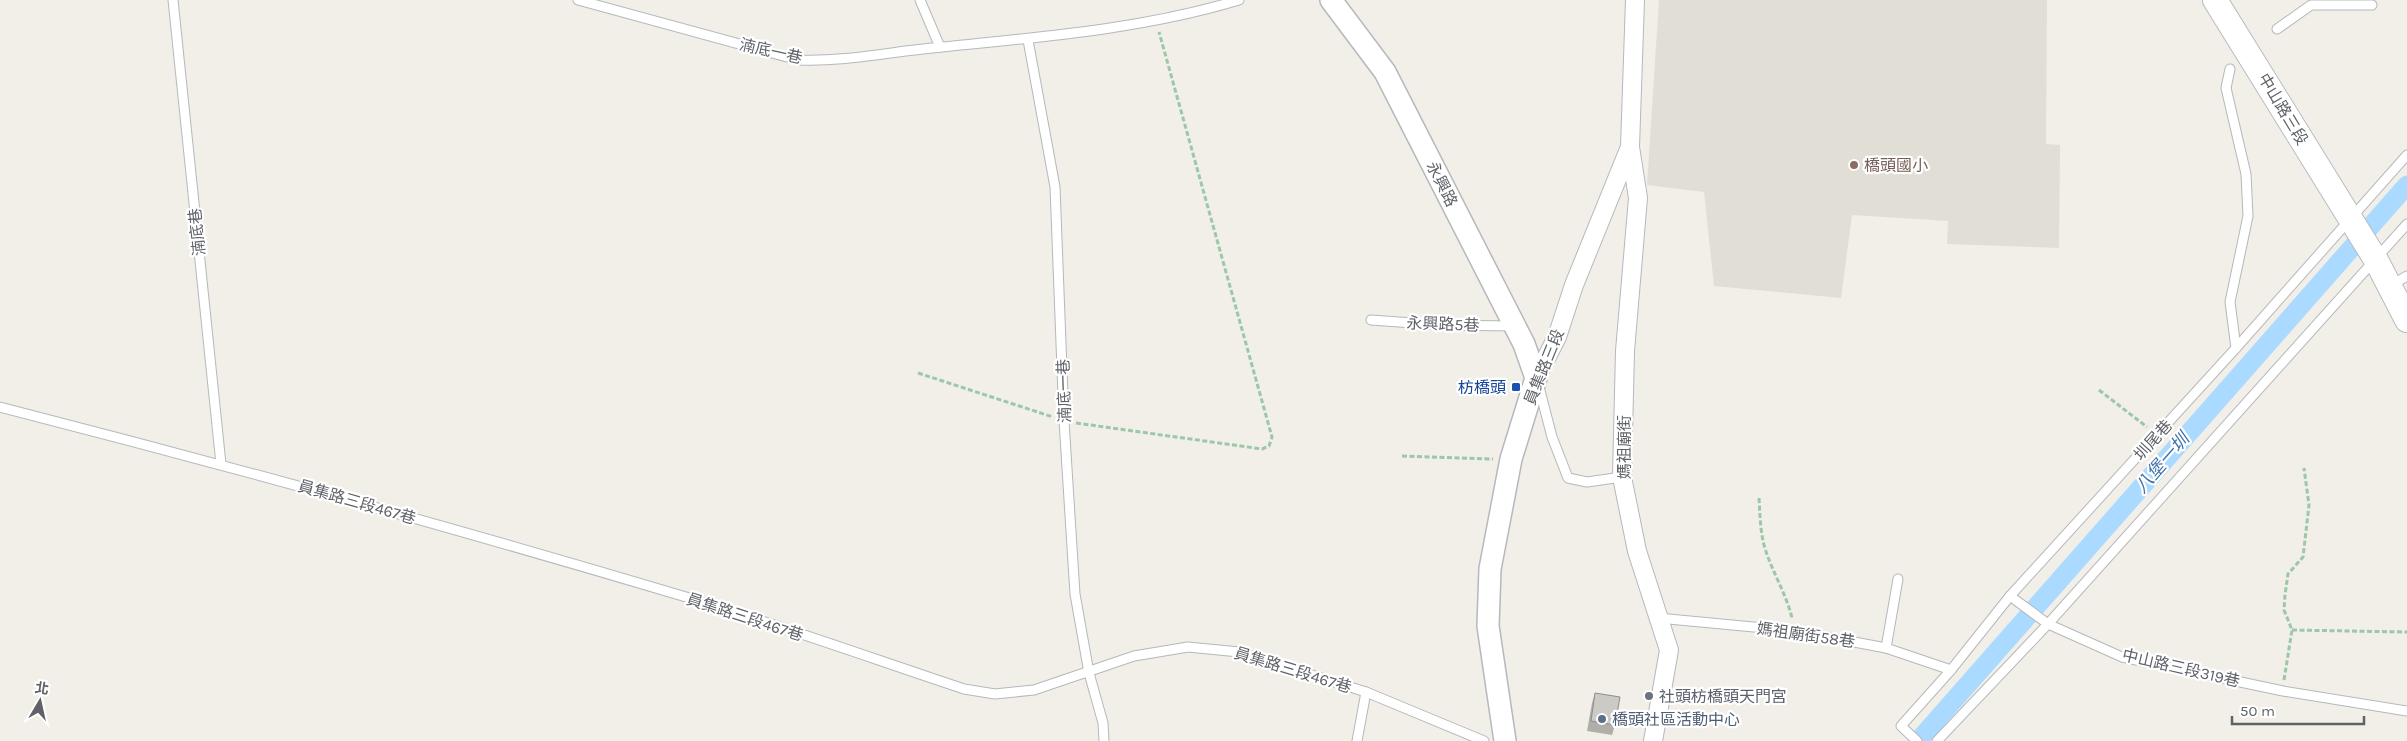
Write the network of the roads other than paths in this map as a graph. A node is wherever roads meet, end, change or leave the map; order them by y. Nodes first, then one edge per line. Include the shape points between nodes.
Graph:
1 (173, 0) edge
2 (578, 0) edge
3 (920, 0) edge
4 (1239, 0) edge
5 (1635, 0) edge
6 (2214, 0) edge
7 (2372, 5) dead end
8 (1342, 10) edge
9 (2277, 29) dead end
10 (1028, 40) junction
11 (940, 47) junction
12 (2230, 69) dead end
13 (1630, 147) junction
14 (2407, 155) edge
15 (2350, 219) junction
16 (2407, 224) edge
17 (2376, 260) junction
18 (2399, 281) edge
19 (1371, 320) dead end
20 (2407, 320) edge
21 (1515, 326) junction
22 (2236, 348) junction
23 (1536, 378) junction
24 (0, 407) edge
25 (221, 464) junction
26 (1622, 478) junction
27 (1898, 579) dead end
28 (2010, 596) junction
29 (1658, 618) junction
30 (2048, 624) junction
31 (1886, 648) junction
32 (1951, 670) junction
33 (1089, 673) junction
34 (1366, 692) junction
35 (2407, 711) edge
36 (1104, 741) edge
37 (1357, 741) edge
38 (1484, 741) edge
39 (1505, 741) edge
40 (1653, 741) edge
41 (1917, 741) edge
42 (1937, 741) edge

1 - 25 lane, 湳底巷
2 - 11 lane, 湳底一巷 via 798,60 827,61
3 - 11 lane
4 - 10 lane, 湳底一巷 via 1156,22
5 - 13 street, 員集路三段
6 - 15 main road, 中山路三段
7 - 9 lane via 2310,5
8 - 21 street, 永興路 via 1385,72
10 - 11 lane, 湳底一巷
10 - 33 lane, 湳底一巷 via 1055,187 1075,594
12 - 22 lane via 2226,88 2246,174 2248,216 2230,302
13 - 23 street, 員集路三段 via 1574,285 1557,337
13 - 26 street, 媽祖廟街 via 1638,198 1625,351
14 - 15 lane, 圳尾巷
15 - 17 main road, 中山路三段
15 - 22 lane, 圳尾巷
16 - 17 lane
17 - 18 main road
17 - 30 lane
18 - 20 main road
19 - 21 lane, 永興路5巷
21 - 23 street, 永興路
22 - 28 lane, 圳尾巷
23 - 26 lane via 1552,437 1568,478 1587,482
23 - 39 street, 員集路三段 via 1511,459 1490,569 1488,626
24 - 25 lane, 員集路三段467巷
25 - 33 lane, 員集路三段467巷 via 688,598 964,689 995,694 1034,690
26 - 29 street, 媽祖廟街 via 1637,551
27 - 31 lane
28 - 30 lane, 中山路三段319巷
28 - 32 lane, 圳尾巷
29 - 31 lane, 媽祖廟街58巷 via 1796,631
29 - 40 street, 媽祖廟街 via 1669,650
30 - 35 lane, 中山路三段319巷 via 2122,657 2282,691
30 - 42 lane
31 - 32 lane, 媽祖廟街58巷
32 - 41 lane, 圳尾巷 via 1901,726
33 - 34 lane, 員集路三段467巷 via 1134,656 1188,647 1239,652
33 - 36 lane, 湳底一巷 via 1103,723
34 - 37 lane
34 - 38 lane, 員集路三段467巷

